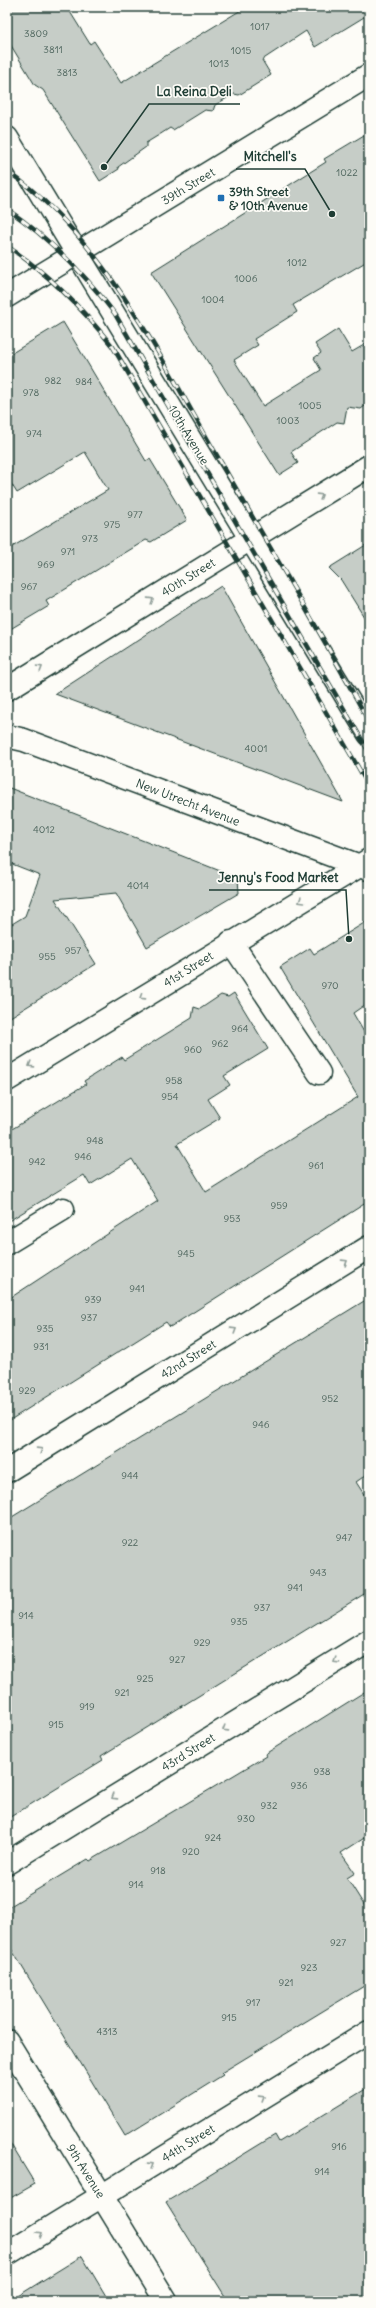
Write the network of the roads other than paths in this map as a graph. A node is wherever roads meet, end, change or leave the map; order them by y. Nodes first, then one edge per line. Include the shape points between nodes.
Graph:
1 (369, 75) edge
2 (7, 138) edge
3 (78, 253) junction
4 (7, 296) edge
5 (369, 466) edge
6 (251, 538) junction
7 (7, 689) edge
8 (369, 734) edge
9 (7, 736) edge
10 (366, 865) edge
11 (231, 942) junction
12 (319, 1073) dead end
13 (7, 1080) edge
14 (63, 1209) dead end
15 (7, 1242) edge
16 (369, 1247) edge
17 (7, 1470) edge
18 (369, 1641) edge
19 (7, 1862) edge
20 (369, 2032) edge
21 (7, 2041) edge
22 (102, 2196) junction
23 (7, 2254) edge
24 (166, 2301) edge

1 - 3 street, 39th Street
2 - 3 street, 10th Avenue
3 - 4 street, 39th Street
3 - 6 street, 10th Avenue
6 -> 5 street, 40th Street
7 -> 6 street, 40th Street
6 - 8 street, 10th Avenue
9 - 10 street, New Utrecht Avenue
10 -> 11 street, 41st Street
11 - 12 street
11 -> 13 street, 41st Street
14 - 15 street
17 -> 16 street, 42nd Street
18 -> 19 street, 43rd Street
22 -> 20 street, 44th Street
21 - 22 street, 9th Avenue
23 -> 22 street, 44th Street
22 - 24 street, 9th Avenue

